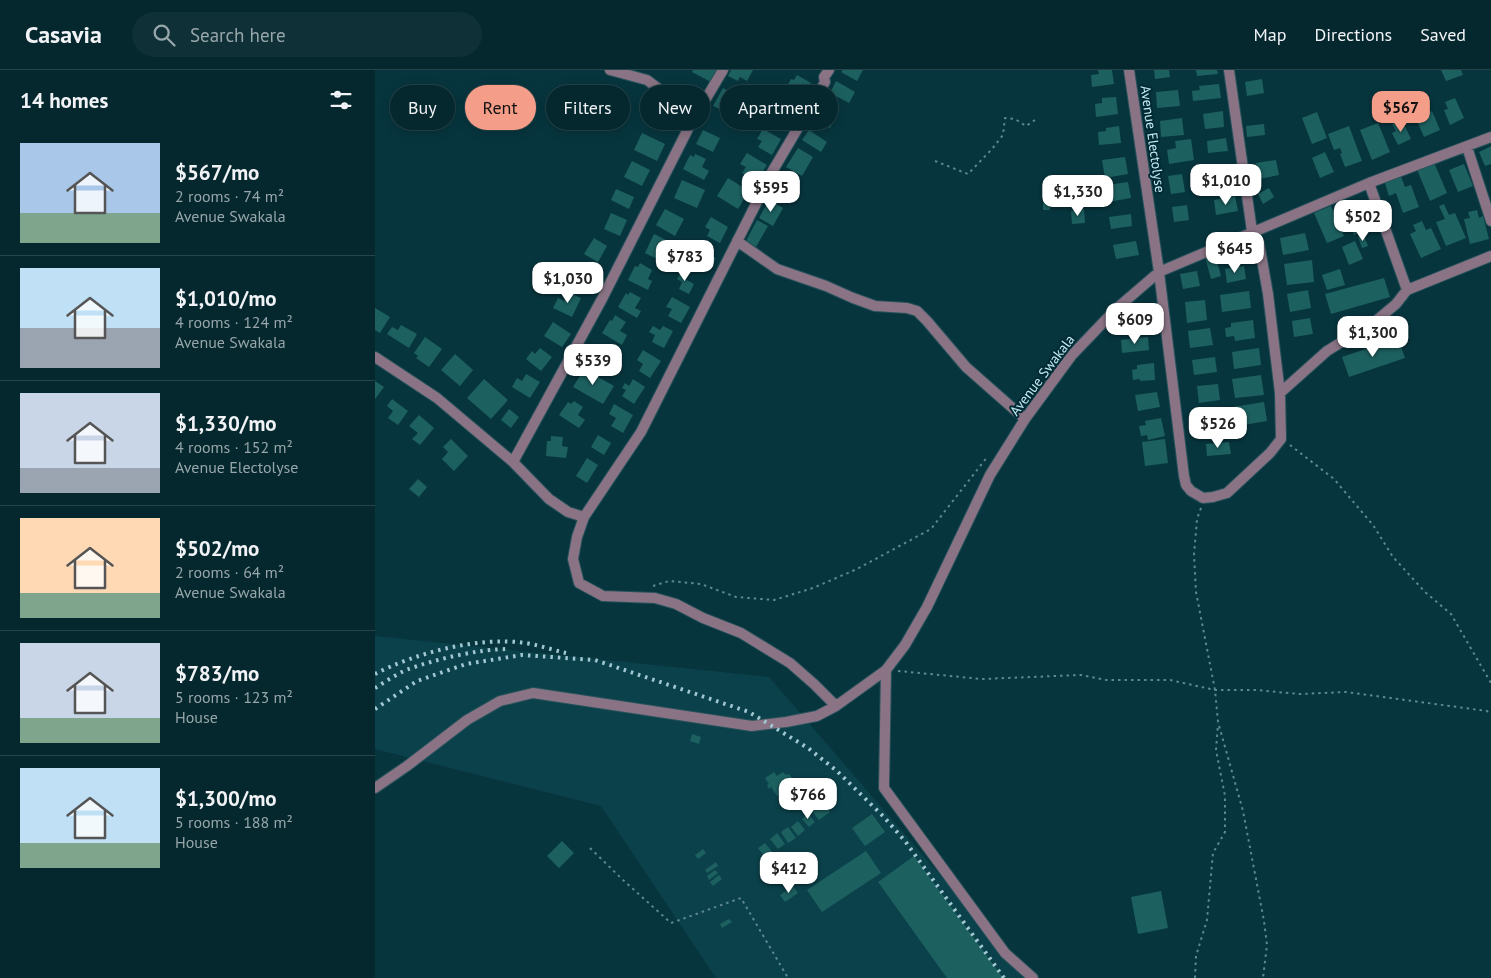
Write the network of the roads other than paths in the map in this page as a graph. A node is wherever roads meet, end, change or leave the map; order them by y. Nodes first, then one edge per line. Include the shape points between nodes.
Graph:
1 (610, 70) edge
2 (723, 70) edge
3 (815, 70) edge
4 (1129, 70) edge
5 (1229, 70) edge
6 (826, 74) edge
7 (654, 85) edge
8 (710, 92) edge
9 (687, 130) edge
10 (1491, 138) edge
11 (1467, 147) junction
12 (1369, 183) junction
13 (1491, 221) edge
14 (1252, 231) junction
15 (737, 242) junction
16 (1491, 256) edge
17 (1159, 272) junction
18 (1407, 290) junction
19 (375, 357) edge
20 (1280, 393) junction
21 (1025, 419) junction
22 (513, 462) junction
23 (584, 517) junction
24 (886, 670) junction
25 (836, 706) junction
26 (375, 788) edge
27 (1033, 978) edge

1 - 7 street via 647,80
2 - 8 street
3 - 6 street
4 - 17 street, Avenue Electolyse
5 - 14 street
6 - 15 street via 825,82 772,172
9 - 22 street via 602,299
10 - 11 street, Avenue Swakala
11 - 12 street, Avenue Swakala
11 - 13 street
12 - 14 street, Avenue Swakala
12 - 18 street
14 - 17 street, Avenue Swakala
14 - 20 street via 1259,243 1263,262
15 - 21 street via 777,269 875,306 917,311 966,366
15 - 23 street via 641,432
16 - 18 street
17 - 20 street, Avenue Electolyse via 1184,476 1191,491 1203,498 1227,493 1270,453 1281,439
17 - 21 street, Avenue Swakala via 1116,309 1072,355
18 - 20 street via 1396,304 1327,351
19 - 22 street via 437,398
21 - 24 street, Avenue Swakala via 990,475 927,607
22 - 23 street via 549,499 568,512
23 - 25 street via 573,559 579,583 603,596 655,598 676,604 741,633 790,663
24 - 25 street, Avenue Swakala
24 - 27 street via 884,788 1005,953
25 - 26 street, Avenue Swakala via 817,716 752,726 533,693 500,701 467,720

